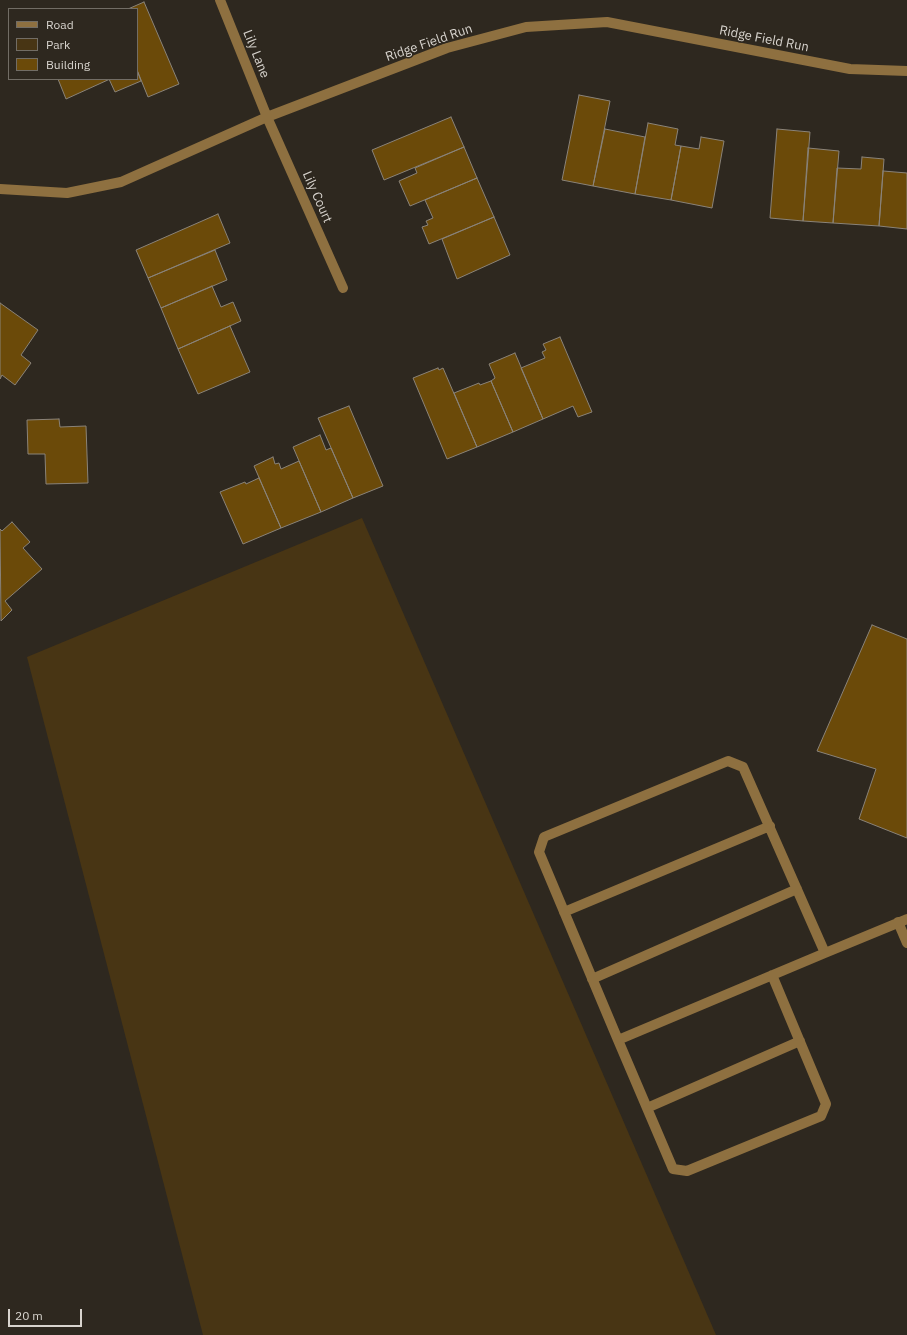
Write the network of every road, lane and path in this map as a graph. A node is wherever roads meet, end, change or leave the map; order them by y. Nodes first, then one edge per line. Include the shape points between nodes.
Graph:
1 (220, 0) edge
2 (907, 71) edge
3 (267, 118) junction
4 (0, 189) edge
5 (343, 288) dead end
6 (770, 826) junction
7 (797, 889) junction
8 (564, 912) junction
9 (903, 921) edge
10 (907, 942) edge
11 (825, 953) junction
12 (772, 975) junction
13 (592, 979) junction
14 (618, 1040) junction
15 (800, 1041) junction
16 (648, 1108) junction

1 - 3 street, Lily Lane
2 - 3 street, Ridge Field Run via 850,69 607,22 526,27 447,48
3 - 4 street, Ridge Field Run via 121,182 67,193
3 - 5 street, Lily Court
6 - 7 street
6 - 8 street
6 - 8 street via 743,767 728,761 544,837 539,852
7 - 11 street
7 - 13 street
8 - 13 street
9 - 10 street
9 - 11 street
11 - 12 street
12 - 14 street
12 - 15 street
13 - 14 street
14 - 16 street
15 - 16 street
15 - 16 street via 826,1104 821,1116 687,1171 673,1169

